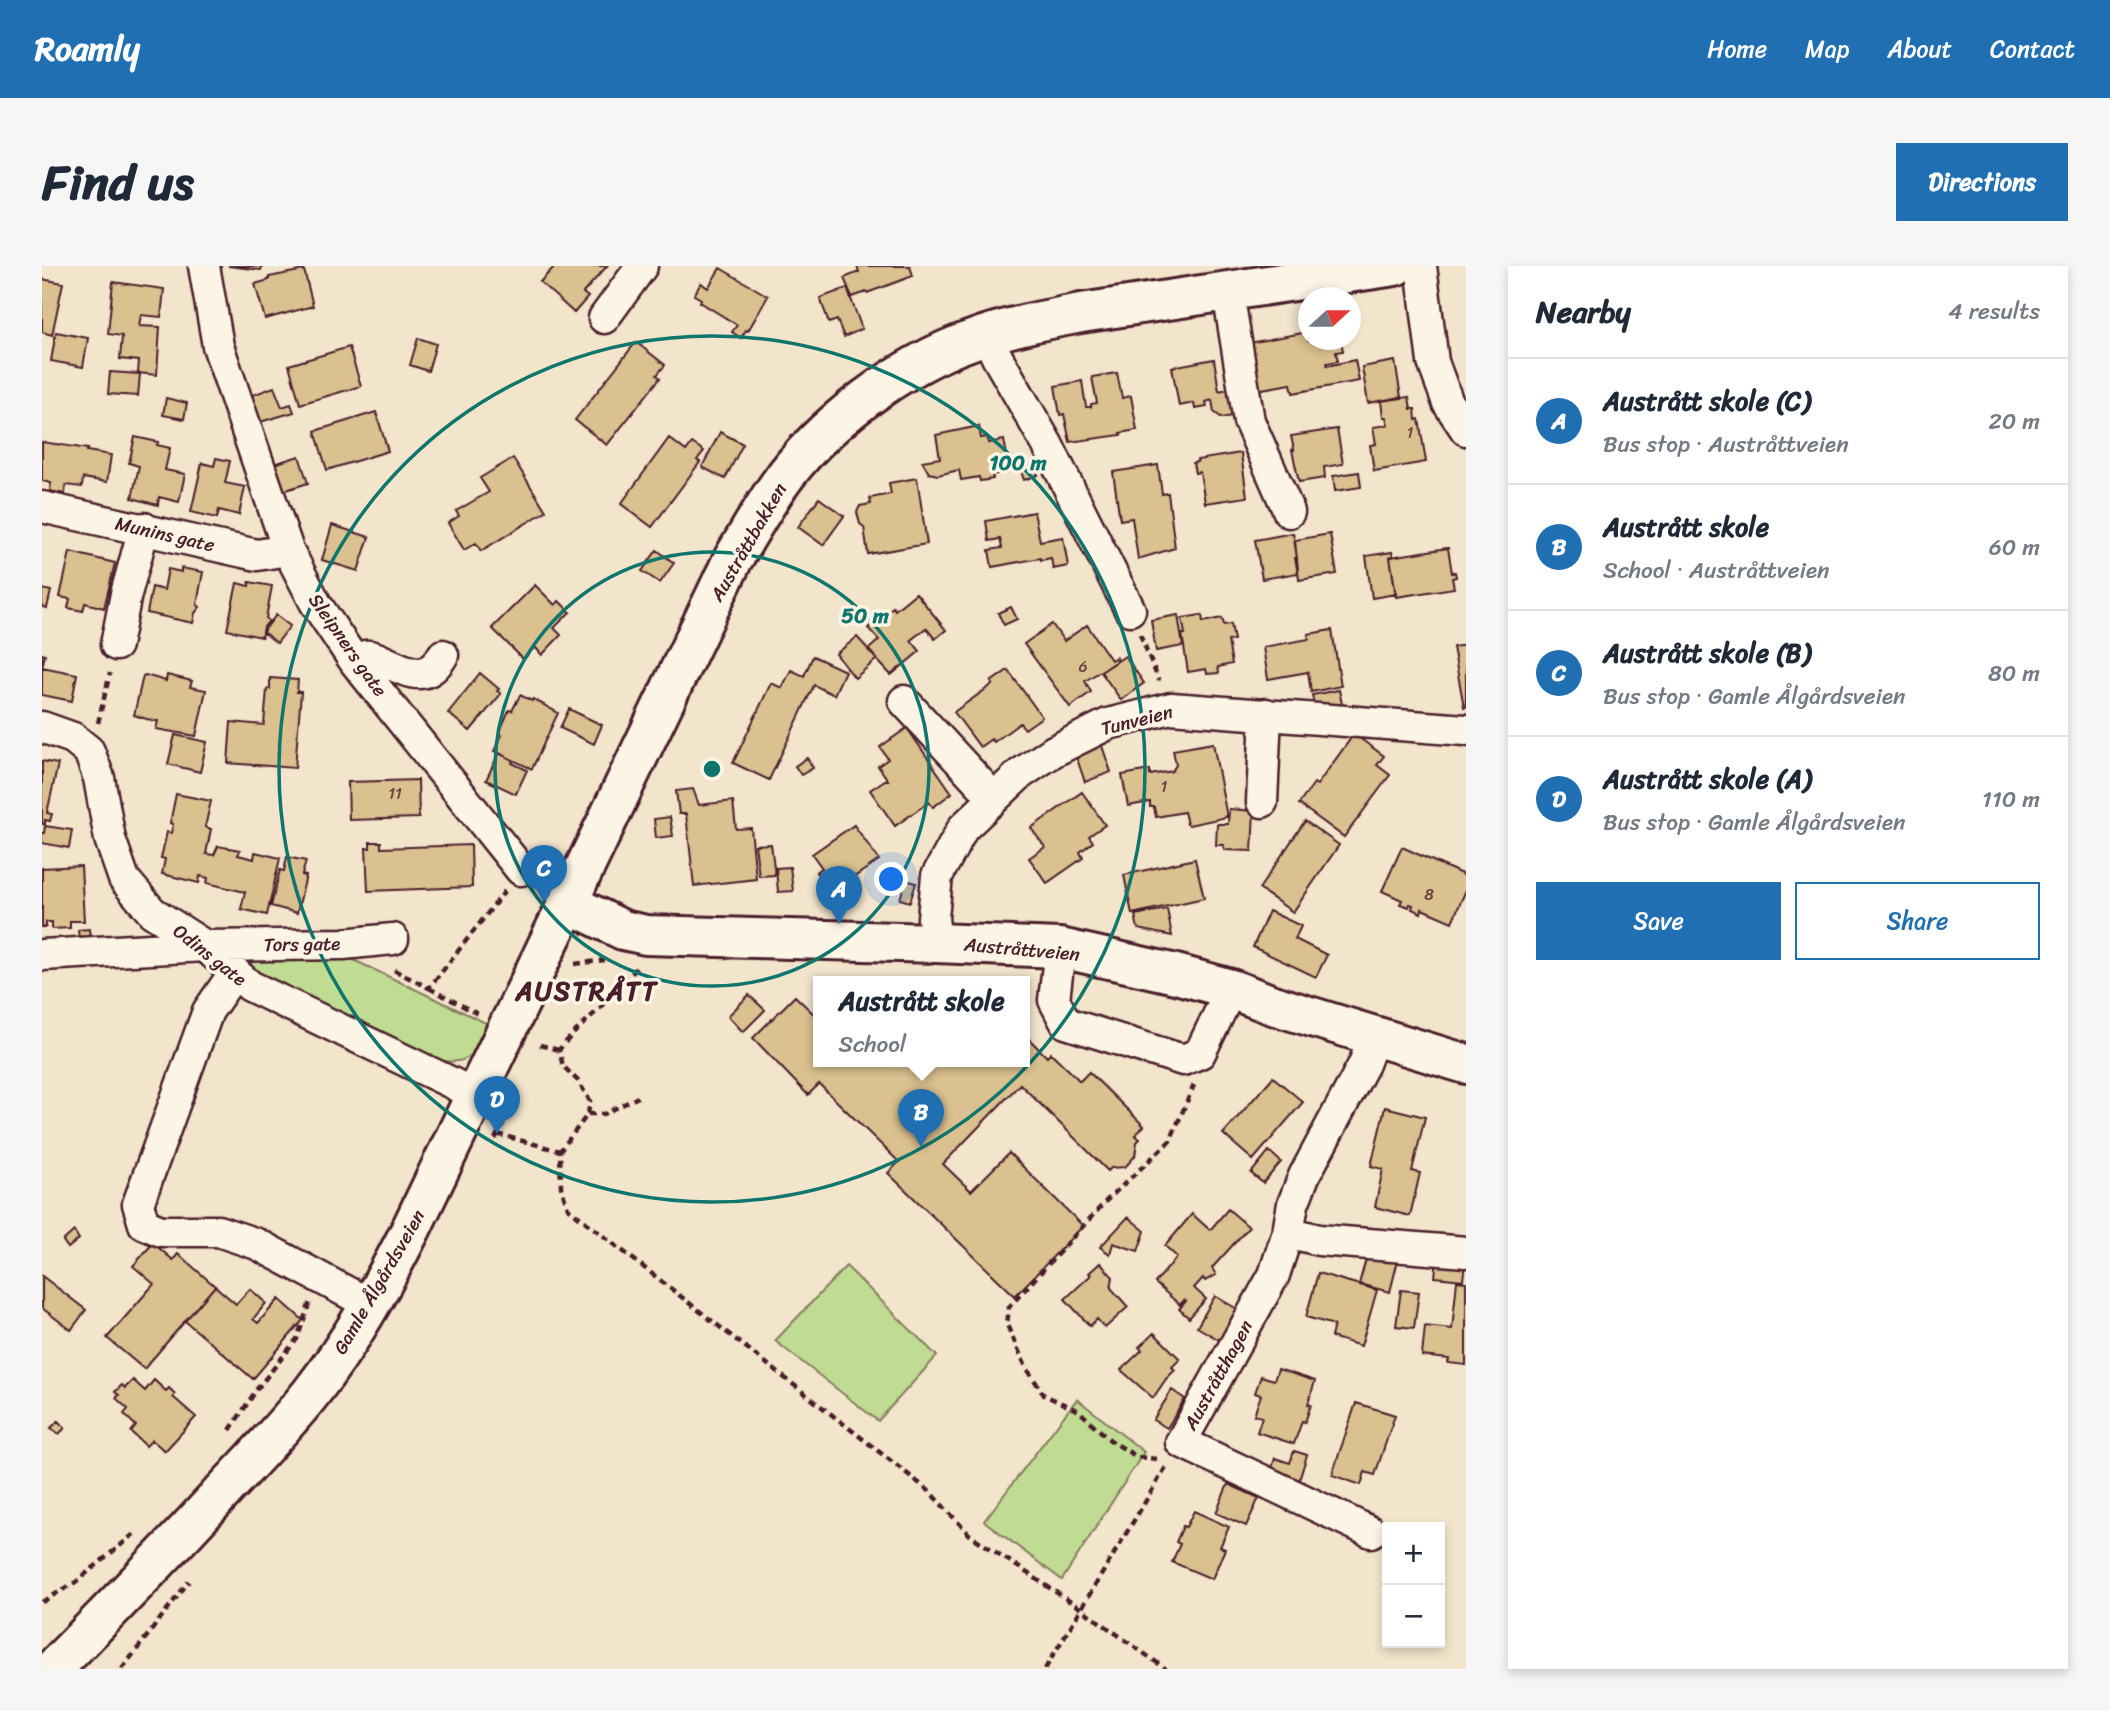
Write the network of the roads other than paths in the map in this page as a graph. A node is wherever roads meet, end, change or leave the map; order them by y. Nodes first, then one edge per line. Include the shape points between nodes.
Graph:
1 (204, 266) edge
2 (642, 266) edge
3 (1395, 266) edge
4 (1421, 266) edge
5 (1228, 292) junction
6 (604, 318) dead end
7 (986, 335) junction
8 (1466, 430) edge
9 (42, 507) edge
10 (1289, 512) dead end
11 (144, 528) junction
12 (288, 550) junction
13 (1130, 610) road end
14 (116, 645) road end
15 (443, 654) dead end
16 (355, 662) junction
17 (904, 701) dead end
18 (1266, 714) junction
19 (42, 727) edge
20 (1466, 730) edge
21 (994, 798) junction
22 (1262, 802) dead end
23 (521, 870) road end
24 (568, 903) junction
25 (393, 939) dead end
26 (936, 943) junction
27 (205, 946) junction
28 (1060, 948) junction
29 (42, 954) edge
30 (235, 972) junction
31 (1231, 989) junction
32 (1374, 1037) junction
33 (1466, 1064) edge
34 (474, 1097) junction
35 (1288, 1232) junction
36 (1466, 1252) edge
37 (371, 1305) junction
38 (1371, 1532) dead end
39 (53, 1669) edge

1 - 12 street, Sleipners gate via 218,346
2 - 6 street
3 - 5 main road, Austråttbakken
4 - 8 street via 1433,362 1448,404
5 - 7 main road, Austråttbakken via 1081,313
5 - 10 street via 1249,421
7 - 13 street
7 - 24 main road, Austråttbakken via 922,363 878,390 827,429 779,484 733,559
9 - 11 street, Munins gate
11 - 12 street, Munins gate via 257,555
11 - 14 street
12 - 16 street, Sleipners gate via 316,604
15 - 16 street via 436,667 420,674 376,657 365,656
16 - 23 street, Sleipners gate
17 - 21 street
18 - 20 street, Tunveien
18 - 21 street, Tunveien via 1171,708 1108,723 1054,751
18 - 22 street
19 - 27 street, Odins gate via 73,738 89,751 124,879 152,912
21 - 26 street, Tunveien via 963,828 937,876
24 - 26 main road, Austråttveien via 603,922 646,935
24 - 34 main road, Gamle Ålgårdsveien
25 - 27 street, Tors gate
26 - 28 main road, Austråttveien
27 - 29 street, Tors gate
27 - 30 street, Odins gate
28 - 31 main road, Austråttveien
28 - 31 street via 1054,1000 1066,1023 1183,1060 1200,1053
30 - 34 street, Odins gate via 250,986
30 - 37 street via 208,1011 138,1204 144,1223 161,1231 218,1231 257,1244
31 - 32 main road, Austråttveien
32 - 33 main road, Austråttveien
32 - 35 street, Austråtthagen via 1364,1065 1304,1176
34 - 37 main road, Gamle Ålgårdsveien
35 - 36 street via 1319,1240
35 - 38 street, Austråtthagen via 1273,1275 1176,1451
37 - 39 main road, Gamle Ålgårdsveien via 311,1393 281,1428

